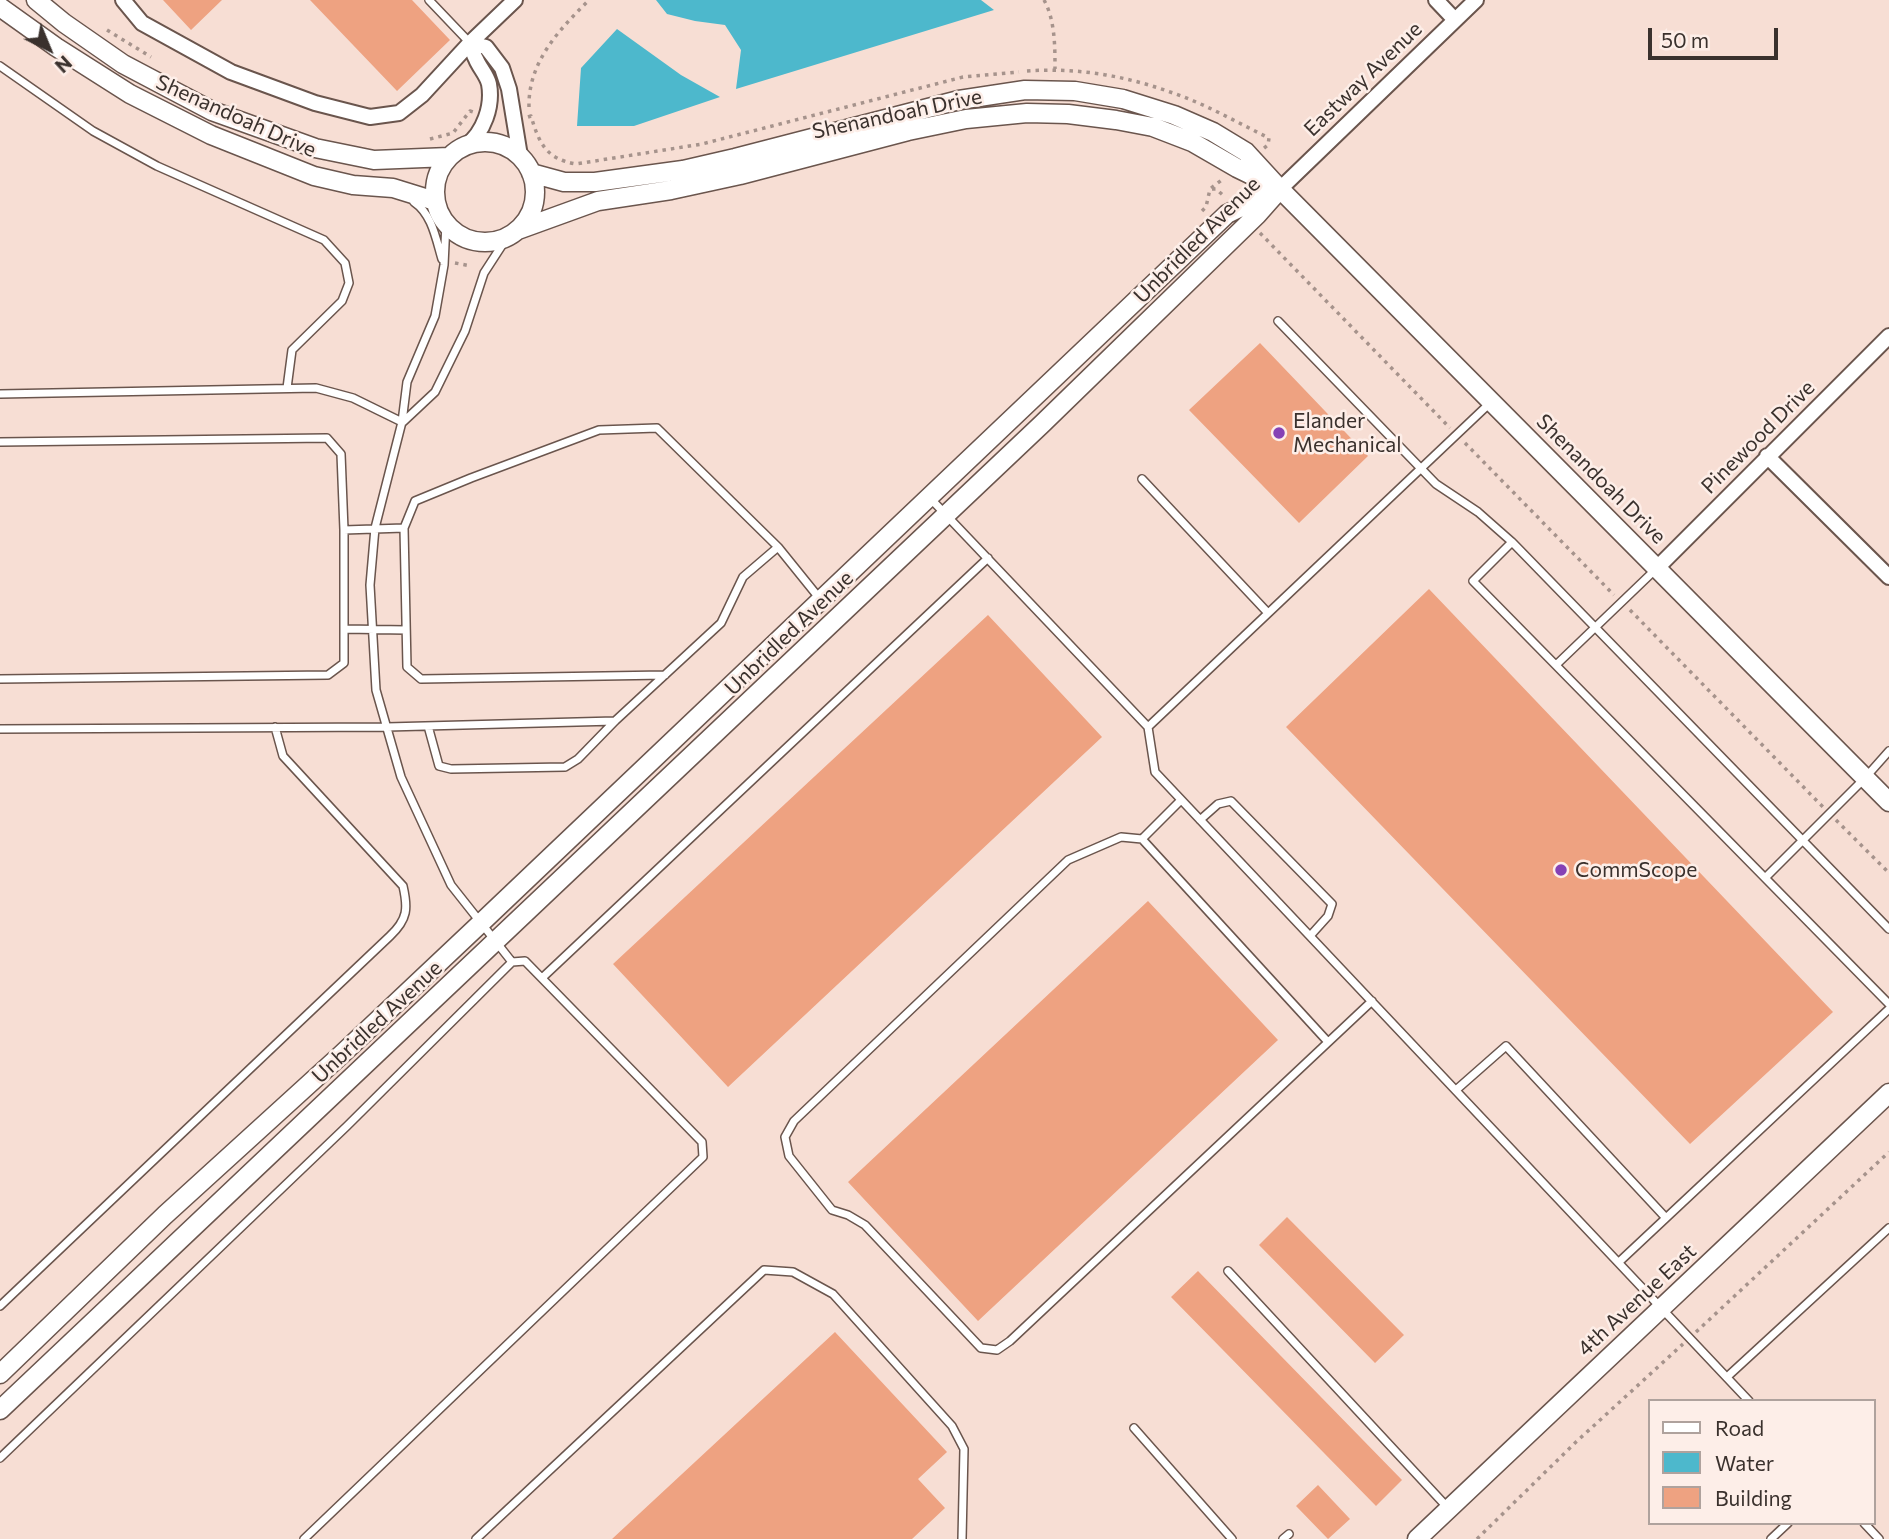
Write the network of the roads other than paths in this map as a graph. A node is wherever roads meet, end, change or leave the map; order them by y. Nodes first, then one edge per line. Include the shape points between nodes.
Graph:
1 (36, 0) edge
2 (123, 0) edge
3 (515, 0) edge
4 (1436, 0) edge
5 (1476, 0) edge
6 (435, 2) edge
7 (0, 7) edge
8 (1455, 20) junction
9 (470, 43) junction
10 (0, 66) edge
11 (504, 77) junction
12 (489, 82) junction
13 (466, 146) junction
14 (520, 156) junction
15 (449, 157) junction
16 (531, 173) junction
17 (393, 188) junction
18 (1280, 189) junction
19 (435, 201) junction
20 (1244, 215) junction
21 (446, 223) junction
22 (513, 233) junction
23 (444, 265) junction
24 (1278, 321) dead end
25 (1889, 336) edge
26 (287, 388) junction
27 (0, 394) edge
28 (1491, 402) junction
29 (402, 422) junction
30 (0, 442) edge
31 (1767, 456) junction
32 (1421, 468) junction
33 (1142, 480) dead end
34 (929, 497) junction
35 (946, 515) junction
36 (375, 528) junction
37 (404, 528) junction
38 (344, 530) junction
39 (1512, 542) junction
40 (778, 547) junction
41 (988, 558) junction
42 (1657, 568) junction
43 (1889, 577) edge
44 (821, 600) junction
45 (1268, 613) junction
46 (1595, 628) junction
47 (344, 629) junction
48 (372, 630) junction
49 (406, 630) junction
50 (1556, 665) junction
51 (665, 675) junction
52 (0, 679) edge
53 (615, 721) junction
54 (428, 726) junction
55 (275, 727) junction
56 (387, 727) junction
57 (1148, 727) junction
58 (0, 729) edge
59 (1889, 751) edge
60 (1865, 778) junction
61 (1181, 800) junction
62 (1889, 802) edge
63 (1200, 820) junction
64 (1142, 839) junction
65 (1803, 840) junction
66 (1765, 878) junction
67 (482, 922) junction
68 (1889, 929) edge
69 (1310, 936) junction
70 (496, 941) junction
71 (512, 962) junction
72 (542, 978) junction
73 (1372, 1001) junction
74 (1889, 1004) edge
75 (1889, 1009) edge
76 (1328, 1042) junction
77 (1456, 1090) junction
78 (1889, 1093) edge
79 (1666, 1218) junction
80 (1889, 1228) edge
81 (1619, 1262) junction
82 (1228, 1271) dead end
83 (0, 1306) edge
84 (1662, 1308) junction
85 (0, 1374) edge
86 (1727, 1377) junction
87 (1747, 1399) edge
88 (0, 1410) edge
89 (1134, 1428) dead end
90 (0, 1458) edge
91 (1448, 1509) junction
92 (1786, 1525) edge
93 (1866, 1525) edge
94 (304, 1539) edge
95 (476, 1539) edge
96 (962, 1539) edge
97 (1232, 1539) edge
98 (1417, 1539) edge
99 (1771, 1539) edge
100 (1878, 1539) edge

1 - 15 street, Shenandoah Drive via 122,64 212,111 315,148 374,160
2 - 9 street via 142,23 231,72 314,103 370,117 399,113 422,96
3 - 9 street
4 - 8 street
5 - 8 street, Eastway Avenue
6 - 9 lane
7 - 17 street, Shenandoah Drive via 130,94 211,135 314,176
8 - 18 street, Eastway Avenue
9 - 11 street via 486,47
9 - 12 street
10 - 26 lane via 93,131 157,166 324,240 345,263 349,283 342,301 292,351
11 - 12 lane
11 - 14 street
12 - 13 street via 485,122
13 - 14 street via 495,143
13 - 15 street
14 - 16 street
15 - 19 street via 435,185
16 - 18 street, Shenandoah Drive via 595,182 683,170 959,100 1025,90 1123,99 1174,114 1252,157
16 - 22 street via 534,204
17 - 19 street, Shenandoah Drive
17 - 23 lane via 419,205 433,226
18 - 20 street, Unbridled Avenue
18 - 22 street, Shenandoah Drive via 1192,142 1153,127 1068,114 1027,113 966,119 740,175 598,201
18 - 28 street, Shenandoah Drive
19 - 21 street
20 - 34 street, Unbridled Avenue via 1227,214
20 - 35 street, Unbridled Avenue
21 - 22 street via 478,242 494,242
21 - 23 lane
22 - 29 lane via 484,273 465,331 435,391
23 - 29 lane via 435,316 407,382
24 - 32 lane
25 - 31 street, Pinewood Drive
26 - 27 lane
26 - 29 lane via 316,388 352,398
28 - 32 lane
28 - 42 street, Shenandoah Drive
29 - 36 lane
30 - 38 lane via 327,438 341,454
31 - 42 street, Pinewood Drive
31 - 43 street
32 - 39 lane
32 - 45 lane
33 - 45 lane
34 - 35 lane
34 - 44 street, Unbridled Avenue
35 - 41 lane
35 - 70 street, Unbridled Avenue
36 - 37 lane
36 - 38 lane
36 - 48 lane
37 - 40 lane via 415,501 471,478 599,430 657,428
37 - 49 lane
38 - 47 lane
39 - 46 lane
39 - 50 lane via 1473,581
40 - 44 lane
40 - 51 lane via 743,577 720,623
41 - 57 lane
41 - 72 lane
42 - 46 lane
42 - 60 street, Shenandoah Drive
44 - 67 street, Unbridled Avenue
45 - 57 lane
46 - 50 lane
46 - 65 lane
47 - 48 lane
47 - 52 lane via 344,663 328,675
48 - 49 lane
48 - 56 lane via 376,690
49 - 51 lane via 407,667 421,679
50 - 66 lane
51 - 53 lane
53 - 54 lane
53 - 54 lane via 565,767 439,766
54 - 56 lane
55 - 56 lane
55 - 58 lane
55 - 83 lane via 283,757 403,886 407,908 390,936
56 - 67 lane via 401,777 451,886
57 - 61 lane via 1155,772
59 - 60 lane
60 - 62 street, Shenandoah Drive
60 - 65 lane
61 - 63 lane
61 - 64 lane
63 - 69 lane
63 - 69 lane via 1218,804 1231,801 1332,904 1328,916
64 - 76 lane
64 - 76 lane via 1121,837 1068,860 794,1121 785,1137 789,1156 832,1210 865,1224 981,1348 997,1350
65 - 66 lane
65 - 68 lane
66 - 74 lane
67 - 70 lane
67 - 85 street, Unbridled Avenue via 165,1214
69 - 73 lane
70 - 71 lane
70 - 88 street, Unbridled Avenue
71 - 72 lane via 525,961
71 - 90 lane
72 - 94 lane via 702,1142 703,1157
73 - 76 lane
73 - 77 lane
75 - 79 lane
77 - 79 lane via 1506,1046
77 - 81 lane
78 - 84 street, 4th Avenue East
79 - 81 lane
80 - 86 lane
81 - 84 lane
82 - 91 lane
84 - 86 lane
84 - 91 street, 4th Avenue East
86 - 87 lane
89 - 97 lane
91 - 98 street, 4th Avenue East
92 - 99 lane
93 - 100 lane
95 - 96 lane via 764,1270 793,1272 833,1294 952,1426 964,1449

